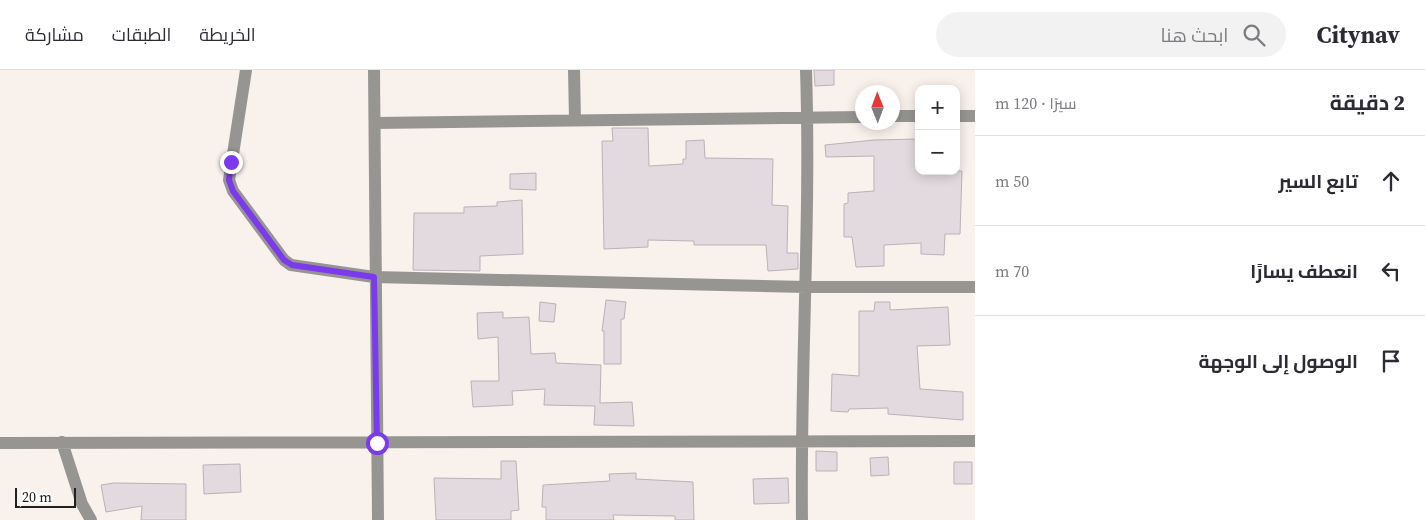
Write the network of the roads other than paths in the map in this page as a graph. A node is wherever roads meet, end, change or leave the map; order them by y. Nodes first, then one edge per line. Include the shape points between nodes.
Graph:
1 (246, 70) edge
2 (374, 70) edge
3 (574, 70) edge
4 (806, 70) edge
5 (855, 116) edge
6 (900, 116) edge
7 (915, 116) edge
8 (960, 116) edge
9 (975, 116) edge
10 (807, 117) junction
11 (575, 120) junction
12 (375, 123) junction
13 (374, 277) junction
14 (806, 287) junction
15 (975, 287) edge
16 (800, 440) junction
17 (975, 441) edge
18 (62, 442) junction
19 (0, 443) edge
20 (377, 443) junction
21 (91, 520) edge
22 (378, 520) edge
23 (802, 520) edge

1 - 13 street via 229,180 233,191 284,260 292,265
2 - 12 street
3 - 11 street
4 - 10 street
5 - 10 street
6 - 7 street
8 - 9 street
10 - 11 street
10 - 14 street
11 - 12 street
12 - 13 street
13 - 14 street
13 - 20 street
14 - 15 street
14 - 16 street
16 - 17 street
16 - 20 street
16 - 23 street
18 - 19 street
18 - 20 street
18 - 21 street via 82,504
20 - 22 street

